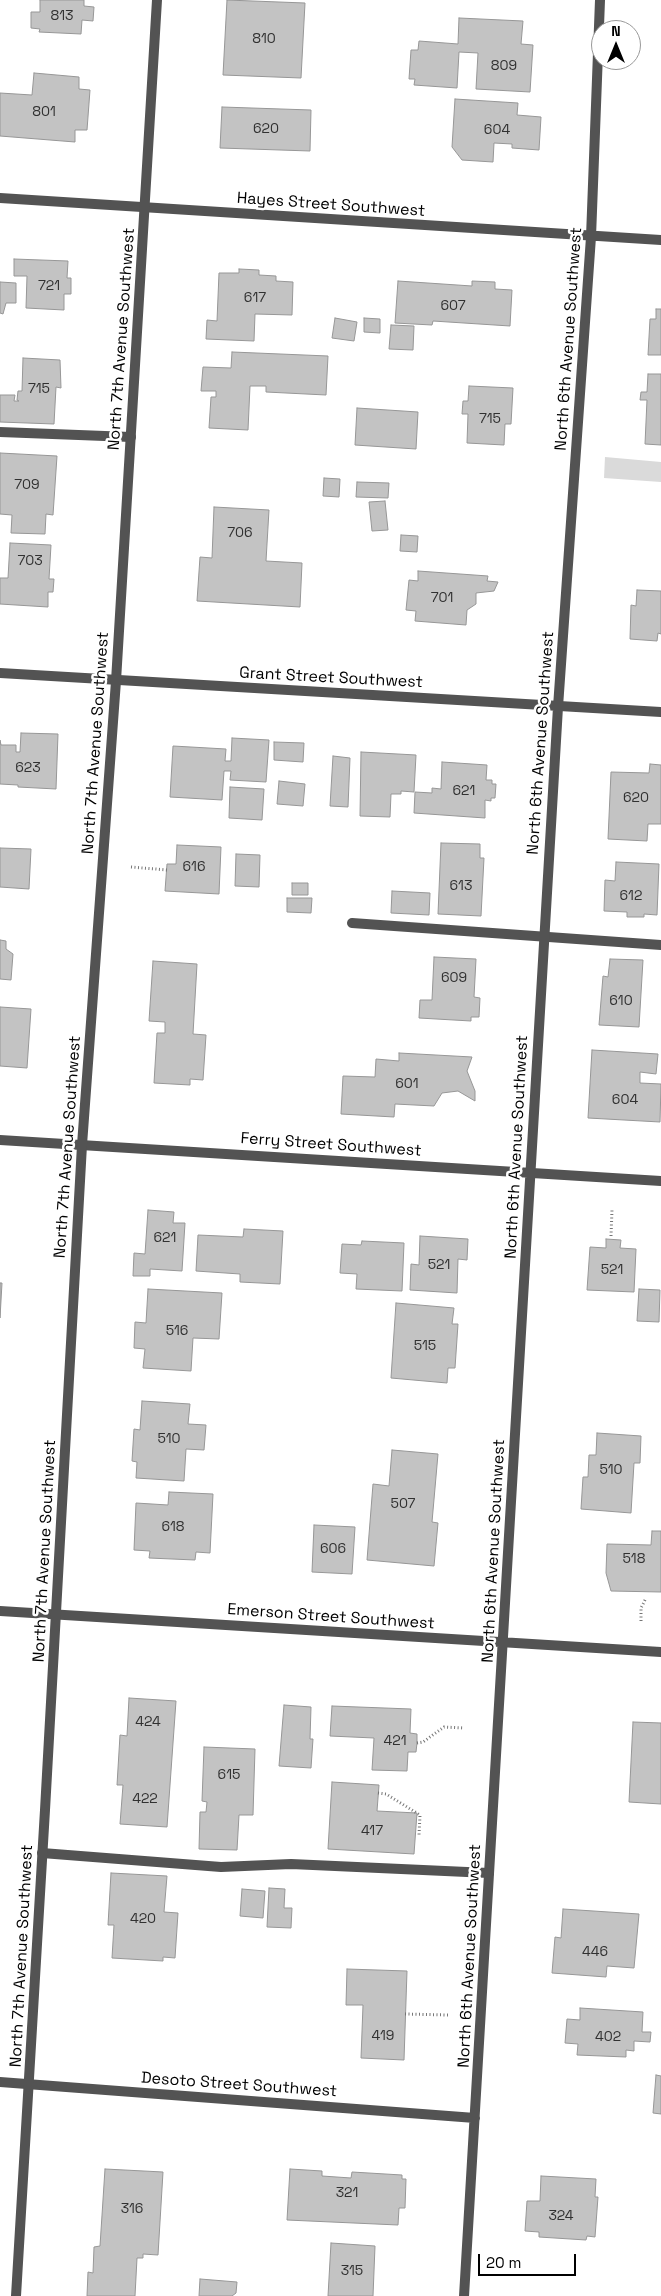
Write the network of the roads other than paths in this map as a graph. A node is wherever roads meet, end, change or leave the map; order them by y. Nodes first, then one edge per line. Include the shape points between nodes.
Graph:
1 (157, 0) edge
2 (600, 0) edge
3 (0, 198) edge
4 (146, 207) junction
5 (592, 237) junction
6 (661, 240) edge
7 (0, 432) edge
8 (131, 437) junction
9 (0, 673) edge
10 (116, 681) junction
11 (558, 707) junction
12 (661, 712) edge
13 (352, 923) dead end
14 (544, 939) junction
15 (661, 945) edge
16 (0, 1140) edge
17 (82, 1145) junction
18 (531, 1173) junction
19 (661, 1181) edge
20 (0, 1612) edge
21 (56, 1614) junction
22 (504, 1643) junction
23 (661, 1652) edge
24 (42, 1853) junction
25 (489, 1873) junction
26 (0, 2082) edge
27 (29, 2084) junction
28 (475, 2118) junction
29 (16, 2296) edge
30 (464, 2296) edge

1 - 4 street, North 7th Avenue Southwest
2 - 5 street, North 6th Avenue Southwest
3 - 4 street, Hayes Street Southwest
4 - 5 street, Hayes Street Southwest
4 - 8 street, North 7th Avenue Southwest
5 - 6 street, Hayes Street Southwest
5 - 11 street, North 6th Avenue Southwest
7 - 8 street
8 - 10 street, North 7th Avenue Southwest
9 - 10 street, Grant Street Southwest
10 - 11 street, Grant Street Southwest
10 - 17 street, North 7th Avenue Southwest
11 - 12 street, Grant Street Southwest
11 - 14 street, North 6th Avenue Southwest
13 - 14 street
14 - 15 street
14 - 18 street, North 6th Avenue Southwest
16 - 17 street, Ferry Street Southwest
17 - 18 street, Ferry Street Southwest
17 - 21 street, North 7th Avenue Southwest
18 - 19 street, Ferry Street Southwest
18 - 22 street, North 6th Avenue Southwest
20 - 21 street, Emerson Street Southwest
21 - 22 street, Emerson Street Southwest
21 - 24 street, North 7th Avenue Southwest
22 - 23 street, Emerson Street Southwest
22 - 25 street, North 6th Avenue Southwest
24 - 25 street via 221,1867 291,1864
24 - 27 street, North 7th Avenue Southwest
25 - 28 street, North 6th Avenue Southwest
26 - 27 street, Desoto Street Southwest
27 - 28 street, Desoto Street Southwest
27 - 29 street, North 7th Avenue Southwest
28 - 30 street, North 6th Avenue Southwest

